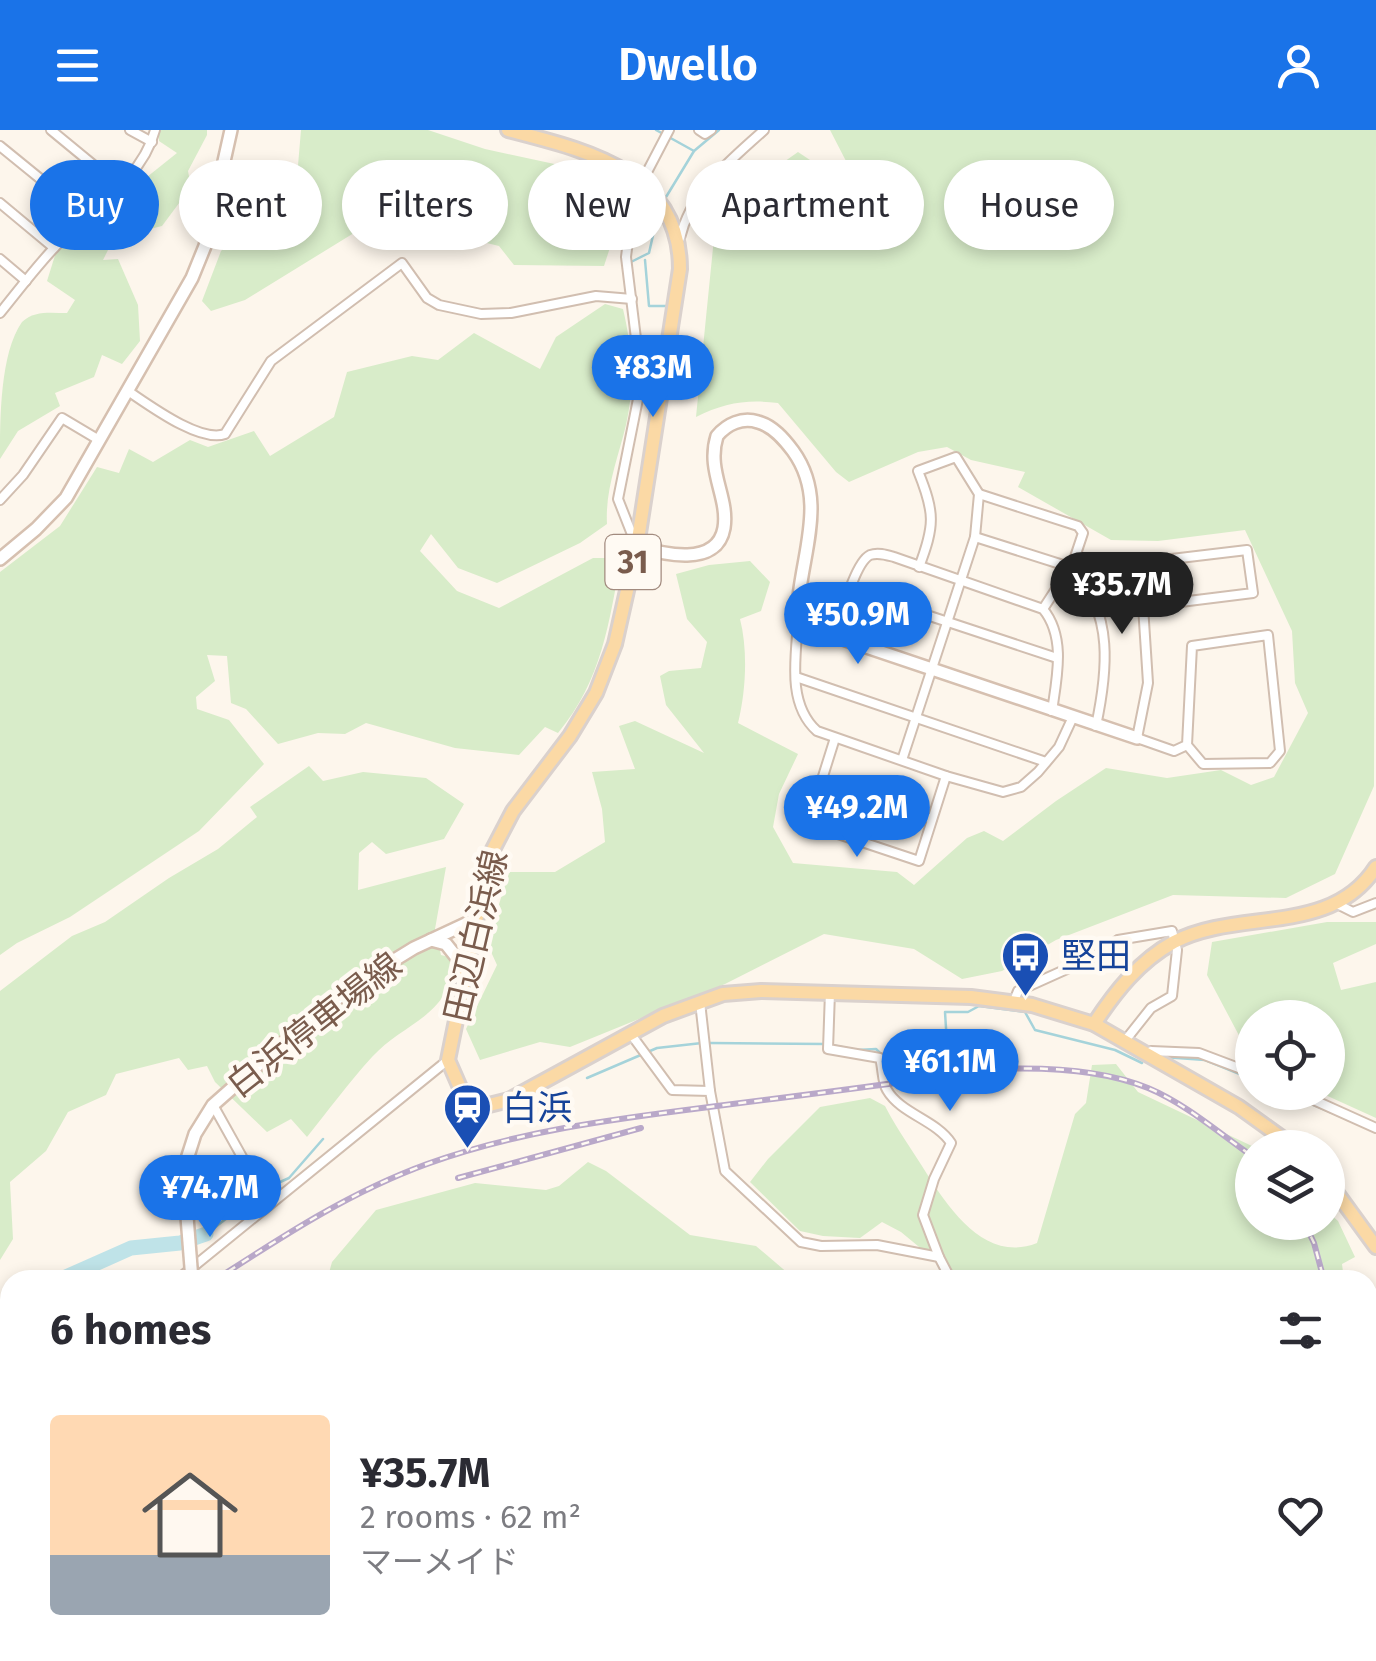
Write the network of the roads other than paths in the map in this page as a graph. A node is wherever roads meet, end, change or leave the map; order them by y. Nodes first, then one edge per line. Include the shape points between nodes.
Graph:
1 (51, 130) edge
2 (130, 130) edge
3 (155, 130) edge
4 (231, 130) edge
5 (508, 130) edge
6 (699, 130) edge
7 (711, 130) edge
8 (764, 130) edge
9 (667, 135) edge
10 (152, 142) junction
11 (0, 146) edge
12 (87, 160) edge
13 (143, 160) edge
14 (608, 160) edge
15 (652, 160) edge
16 (30, 170) edge
17 (0, 203) edge
18 (666, 218) edge
19 (30, 228) edge
20 (679, 244) junction
21 (52, 250) edge
22 (627, 250) edge
23 (0, 259) edge
24 (26, 280) junction
25 (632, 299) junction
26 (0, 313) edge
27 (128, 391) junction
28 (99, 440) junction
29 (979, 494) junction
30 (0, 500) edge
31 (976, 538) junction
32 (636, 546) junction
33 (0, 559) edge
34 (919, 567) junction
35 (1069, 569) junction
36 (961, 581) junction
37 (851, 590) junction
38 (1142, 606) junction
39 (1043, 609) junction
40 (1100, 612) junction
41 (798, 624) junction
42 (946, 624) junction
43 (835, 637) junction
44 (1057, 658) junction
45 (931, 670) junction
46 (796, 677) junction
47 (1052, 711) junction
48 (916, 718) junction
49 (1072, 719) junction
50 (1096, 726) junction
51 (835, 738) junction
52 (1136, 738) junction
53 (1188, 744) junction
54 (902, 760) junction
55 (1046, 762) junction
56 (946, 776) junction
57 (821, 782) junction
58 (932, 818) junction
59 (1376, 867) edge
60 (1376, 903) edge
61 (1337, 904) junction
62 (474, 920) junction
63 (431, 940) junction
64 (1176, 941) junction
65 (465, 968) junction
66 (830, 992) junction
67 (700, 1000) junction
68 (1014, 1001) junction
69 (1094, 1024) junction
70 (630, 1033) junction
71 (1124, 1042) junction
72 (1146, 1055) junction
73 (448, 1060) junction
74 (1235, 1067) edge
75 (710, 1091) junction
76 (213, 1105) junction
77 (1336, 1110) edge
78 (1376, 1128) edge
79 (1271, 1130) edge
80 (1345, 1204) edge
81 (253, 1216) junction
82 (1376, 1247) edge
83 (939, 1256) junction
84 (190, 1270) edge
85 (191, 1270) edge
86 (945, 1270) edge

1 - 12 street
2 - 10 street
3 - 10 street
4 - 27 street via 199,262
5 - 14 main road, 田辺白浜線 / 31
6 - 7 street
8 - 20 street via 698,194
9 - 15 street
10 - 13 street
11 - 16 street
17 - 19 street
18 - 20 main road, 田辺白浜線 / 31
20 - 32 main road, 田辺白浜線 / 31 via 672,334
21 - 24 street
22 - 25 street
23 - 24 street
24 - 26 street
25 - 27 street via 596,296 480,314 427,298 402,264 271,361 225,434 204,434
25 - 32 street via 638,399 618,499
27 - 28 street
28 - 30 street via 62,418
28 - 33 street via 66,498
29 - 31 street
29 - 34 street via 956,457 918,471 933,526
29 - 35 street via 1078,526 1083,533
31 - 35 street
31 - 36 street
32 - 41 street via 684,556 715,544 724,527 712,464 717,436 733,423 759,422 787,442 812,492
32 - 62 main road, 田辺白浜線 / 31 via 615,644 596,693 513,810 489,857
34 - 36 street
34 - 37 street via 881,553 869,556
35 - 38 street via 1247,550 1253,593
35 - 39 street
35 - 40 street
36 - 39 street
36 - 42 street
37 - 42 street
37 - 43 street
38 - 40 street
38 - 52 street via 1148,683
39 - 44 street via 1055,630
40 - 50 street via 1104,682
41 - 43 street
41 - 46 street
42 - 44 street
42 - 45 street
43 - 45 street
44 - 47 street
45 - 47 street
45 - 48 street
46 - 48 street
46 - 51 street via 806,722
47 - 49 street
48 - 54 street
48 - 55 street
49 - 50 street
49 - 55 street
50 - 52 street
51 - 54 street
51 - 57 street
52 - 53 street via 1174,751
53 - 53 street via 1203,764 1270,763 1280,752 1268,635 1192,646
54 - 56 street
55 - 56 street via 1003,792
56 - 58 street
57 - 58 street
57 - 58 street via 808,824 919,862
59 - 61 main road
60 - 61 street via 1353,912
61 - 64 main road
62 - 63 street, 白浜停車場線
62 - 65 main road, 田辺白浜線 / 31
63 - 65 street via 446,944
63 - 76 street, 白浜停車場線 via 357,983
64 - 68 street via 1172,931 1118,940 1018,991
64 - 69 main road via 1128,978
64 - 71 street via 1172,996 1150,1008
65 - 73 main road, 田辺白浜線 / 31
66 - 67 main road, 田辺白浜線 via 761,990
66 - 68 main road, 田辺白浜線
66 - 83 street via 828,1044 877,1056 887,1090 952,1143 923,1215
67 - 70 main road, 田辺白浜線
67 - 75 street
68 - 69 main road, 田辺白浜線
69 - 71 main road, 田辺白浜線
70 - 73 main road, 田辺白浜線 via 496,1105 465,1099
70 - 75 street via 672,1090
71 - 72 main road, 田辺白浜線
72 - 74 street via 1199,1053
72 - 79 main road, 田辺白浜線
73 - 81 street
75 - 83 street via 725,1171 801,1242
76 - 81 street via 251,1173
76 - 85 street, 白浜停車場線, bridge via 187,1159
77 - 78 street
80 - 82 main road
81 - 84 street
83 - 86 street

